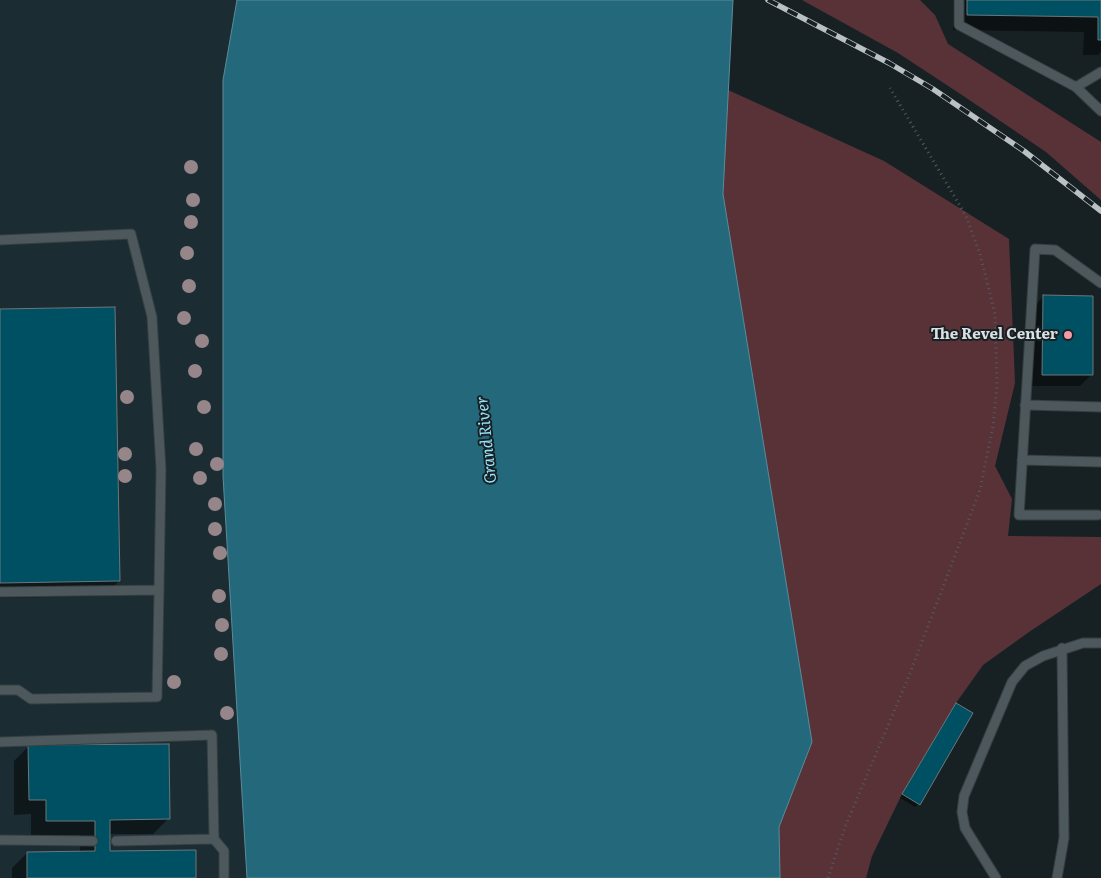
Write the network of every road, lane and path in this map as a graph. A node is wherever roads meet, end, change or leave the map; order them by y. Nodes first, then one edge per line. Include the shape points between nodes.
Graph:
1 (959, 0) edge
2 (1101, 72) edge
3 (1076, 87) junction
4 (890, 88) dead end
5 (1101, 110) edge
6 (0, 240) edge
7 (1101, 283) edge
8 (1025, 406) junction
9 (1101, 407) edge
10 (1022, 460) junction
11 (1101, 462) edge
12 (1098, 515) dead end
13 (159, 590) junction
14 (0, 592) edge
15 (1101, 643) edge
16 (1062, 648) junction
17 (0, 690) edge
18 (0, 742) edge
19 (214, 839) junction
20 (0, 840) edge
21 (93, 841) dead end
22 (116, 841) dead end
23 (224, 878) edge
24 (828, 878) edge
25 (996, 878) edge
26 (1058, 878) edge

1 - 3 lane via 959,25
2 - 3 lane
3 - 5 lane
4 - 24 path via 966,216 980,254 995,314 997,386 993,426 980,490 909,676 845,827
6 - 13 lane via 131,234 152,317 161,469
7 - 8 lane via 1055,250 1035,249
8 - 9 lane
8 - 10 lane
10 - 11 lane
10 - 12 lane via 1019,515
13 - 14 lane
13 - 17 lane via 157,697 31,699 18,690
15 - 16 lane
16 - 25 lane via 1025,666 1012,682 964,796 965,828
16 - 26 lane via 1064,838
18 - 19 lane via 212,735
19 - 22 lane
19 - 23 lane via 224,851
20 - 21 lane

